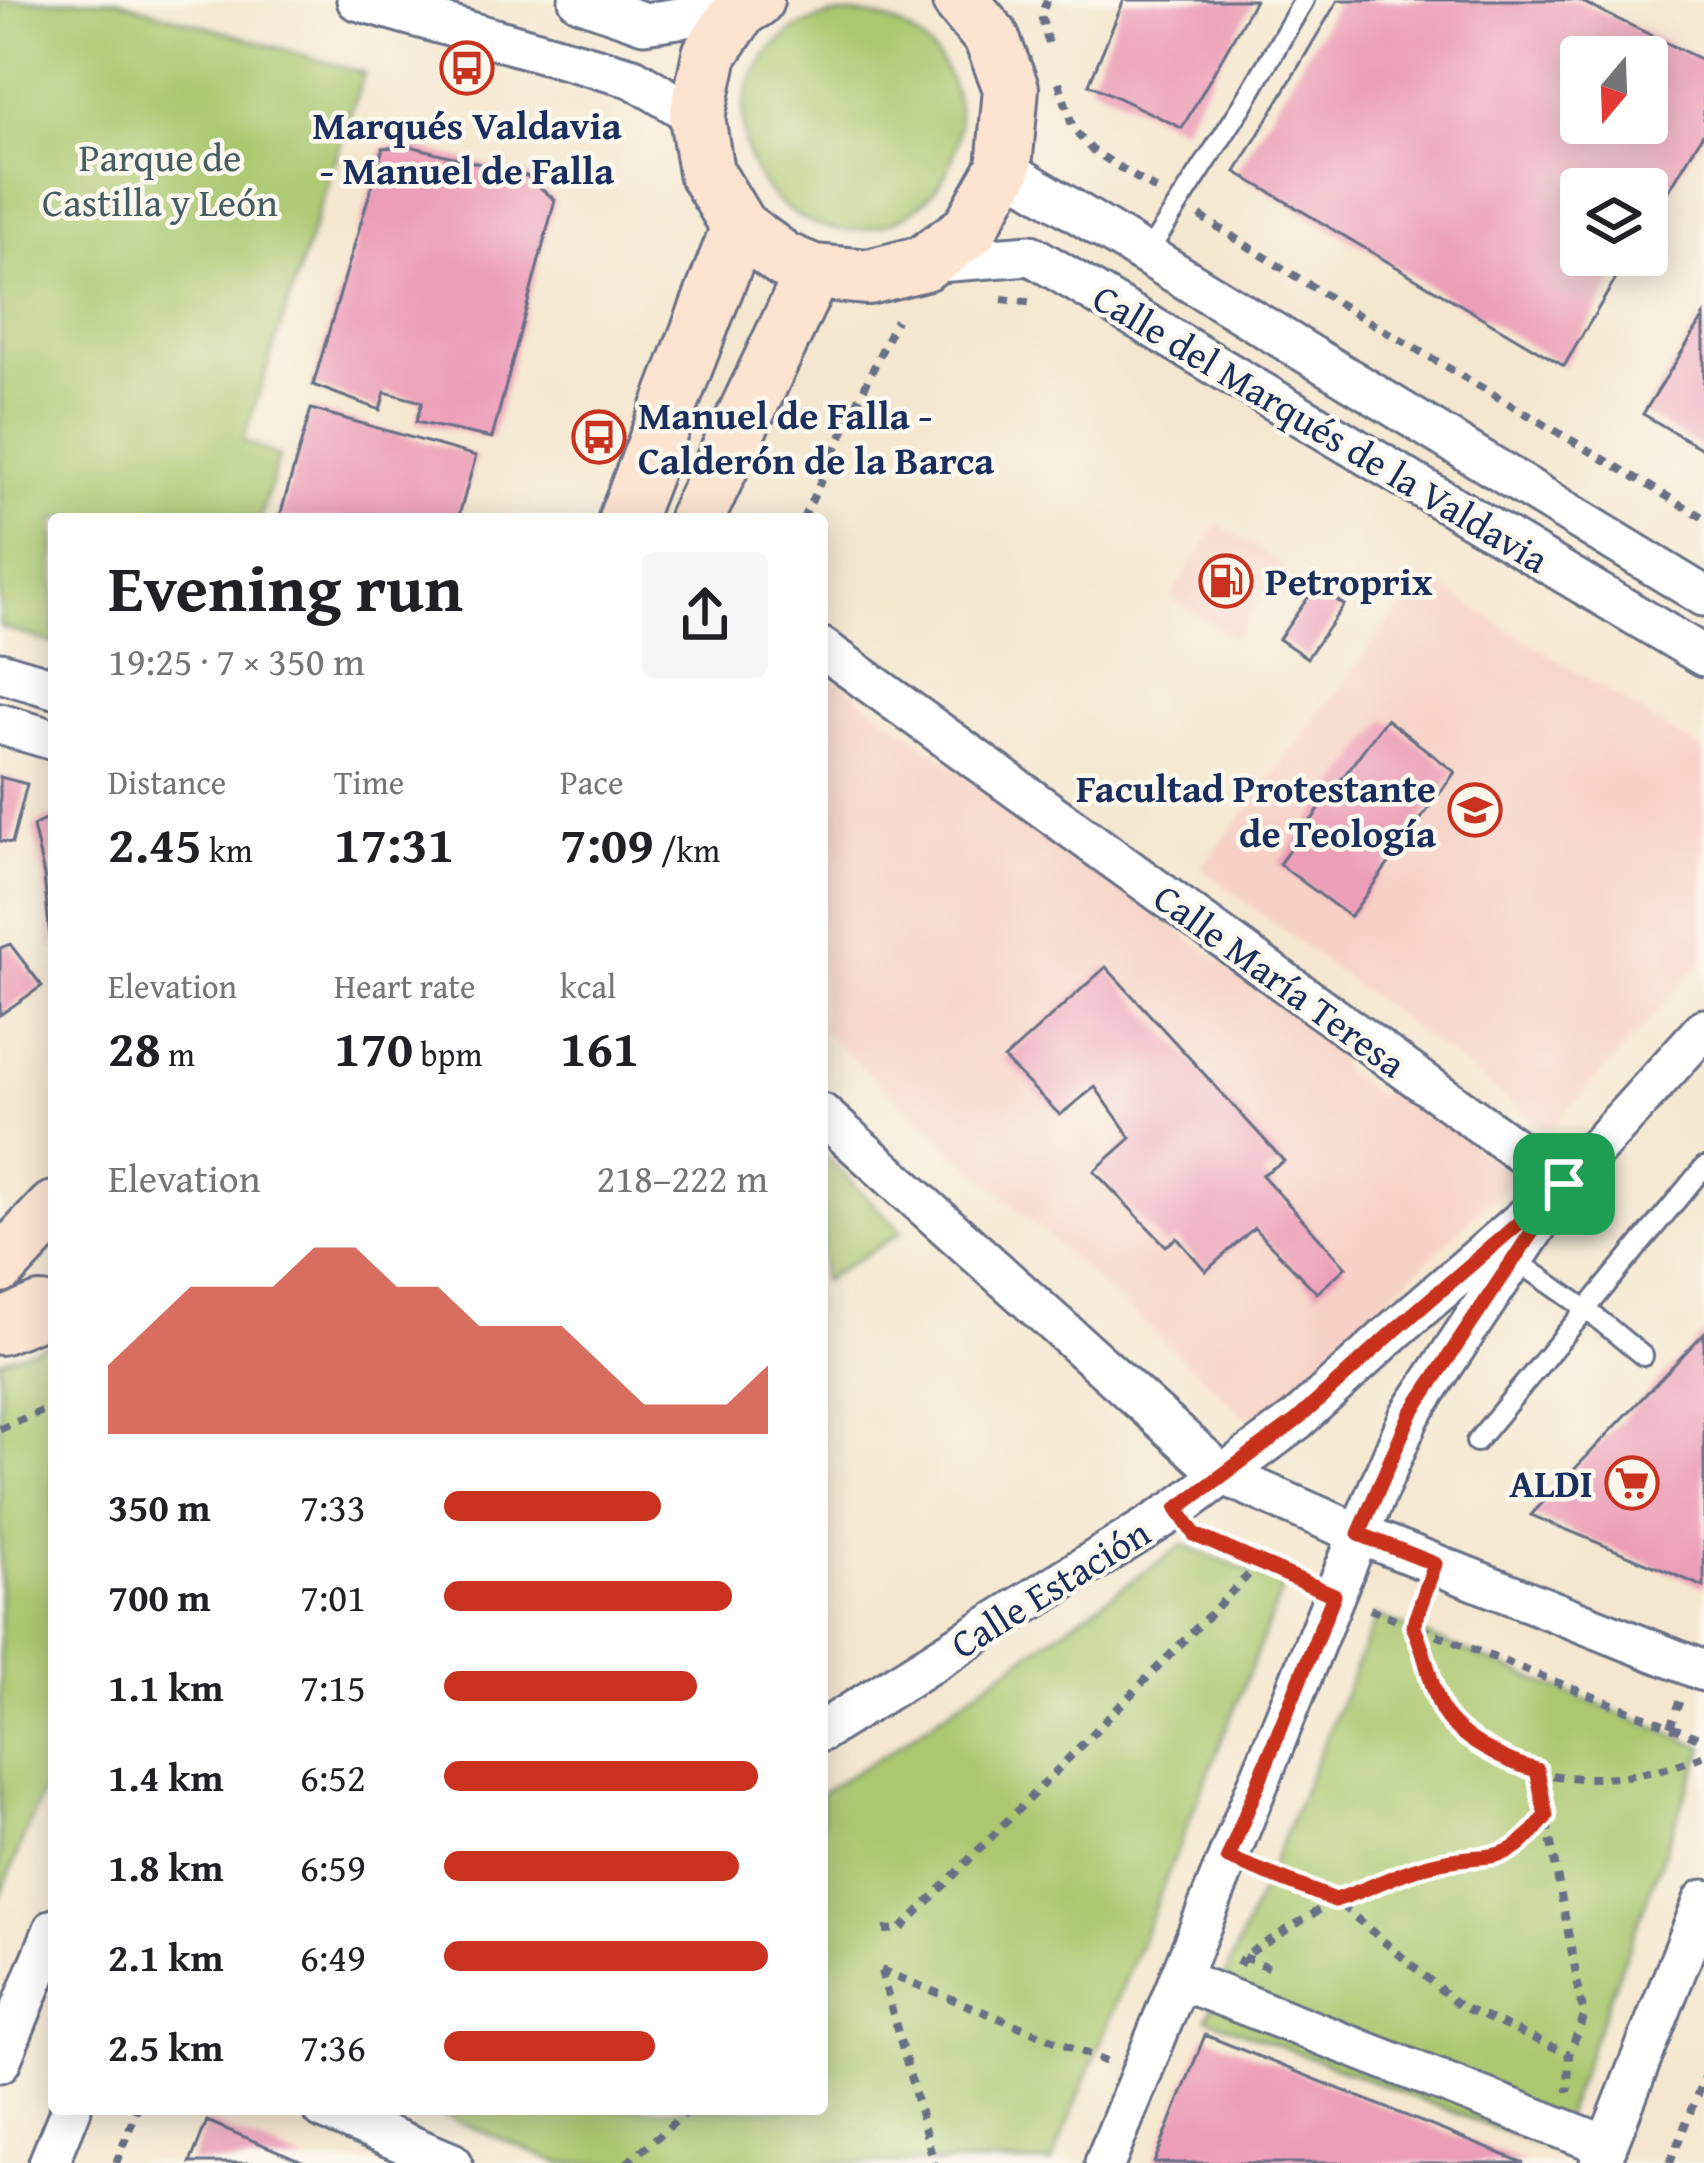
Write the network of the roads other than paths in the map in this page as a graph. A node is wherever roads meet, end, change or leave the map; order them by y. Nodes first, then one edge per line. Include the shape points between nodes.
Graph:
1 (357, 0) edge
2 (579, 0) edge
3 (960, 0) edge
4 (1304, 0) edge
5 (749, 5) edge
6 (697, 117) junction
7 (1004, 168) junction
8 (740, 227) junction
9 (1146, 255) junction
10 (813, 272) junction
11 (918, 288) junction
12 (628, 513) edge
13 (699, 513) edge
14 (1704, 596) edge
15 (828, 652) edge
16 (1704, 656) edge
17 (0, 672) edge
18 (48, 686) edge
19 (0, 724) edge
20 (48, 738) edge
21 (1704, 1029) edge
22 (828, 1119) edge
23 (1704, 1167) edge
24 (1564, 1184) junction
25 (48, 1215) edge
26 (1516, 1260) junction
27 (0, 1266) edge
28 (1586, 1309) junction
29 (48, 1312) edge
30 (0, 1327) edge
31 (1643, 1356) dead end
32 (1476, 1442) dead end
33 (1222, 1474) junction
34 (1359, 1534) junction
35 (1704, 1670) edge
36 (828, 1727) edge
37 (1704, 1900) edge
38 (48, 1944) edge
39 (1179, 1979) junction
40 (0, 2062) edge
41 (68, 2115) edge
42 (337, 2115) edge
43 (1604, 2155) edge
44 (50, 2163) edge
45 (452, 2163) edge
46 (1105, 2163) edge

1 - 6 street via 633,78
2 - 5 street via 644,23
3 - 7 main road via 991,37 1011,88
4 - 9 lane
5 - 6 main road via 710,54
6 - 8 main road via 706,172
7 - 9 street, Calle del Marqués de la Valdavia
7 - 11 main road via 969,230
8 - 10 main road
8 - 12 main road
9 - 14 street, Calle del Marqués de la Valdavia
10 - 11 main road
10 - 13 main road
11 - 16 street, Calle del Marqués de la Valdavia via 1031,255
15 - 24 street, Calle María Teresa
17 - 18 street
19 - 20 street
21 - 24 street
22 - 33 street
23 - 28 lane
24 - 26 street
24 - 33 street, Calle Estación via 1297,1420
25 - 27 main road
26 - 28 lane
26 - 34 street via 1410,1415
28 - 31 lane
28 - 32 lane
29 - 30 main road
33 - 34 street
33 - 36 street, Calle Estación
34 - 35 street
34 - 39 street
37 - 43 street
38 - 40 street
39 - 43 street
39 - 46 street
41 - 44 street
42 - 45 street

